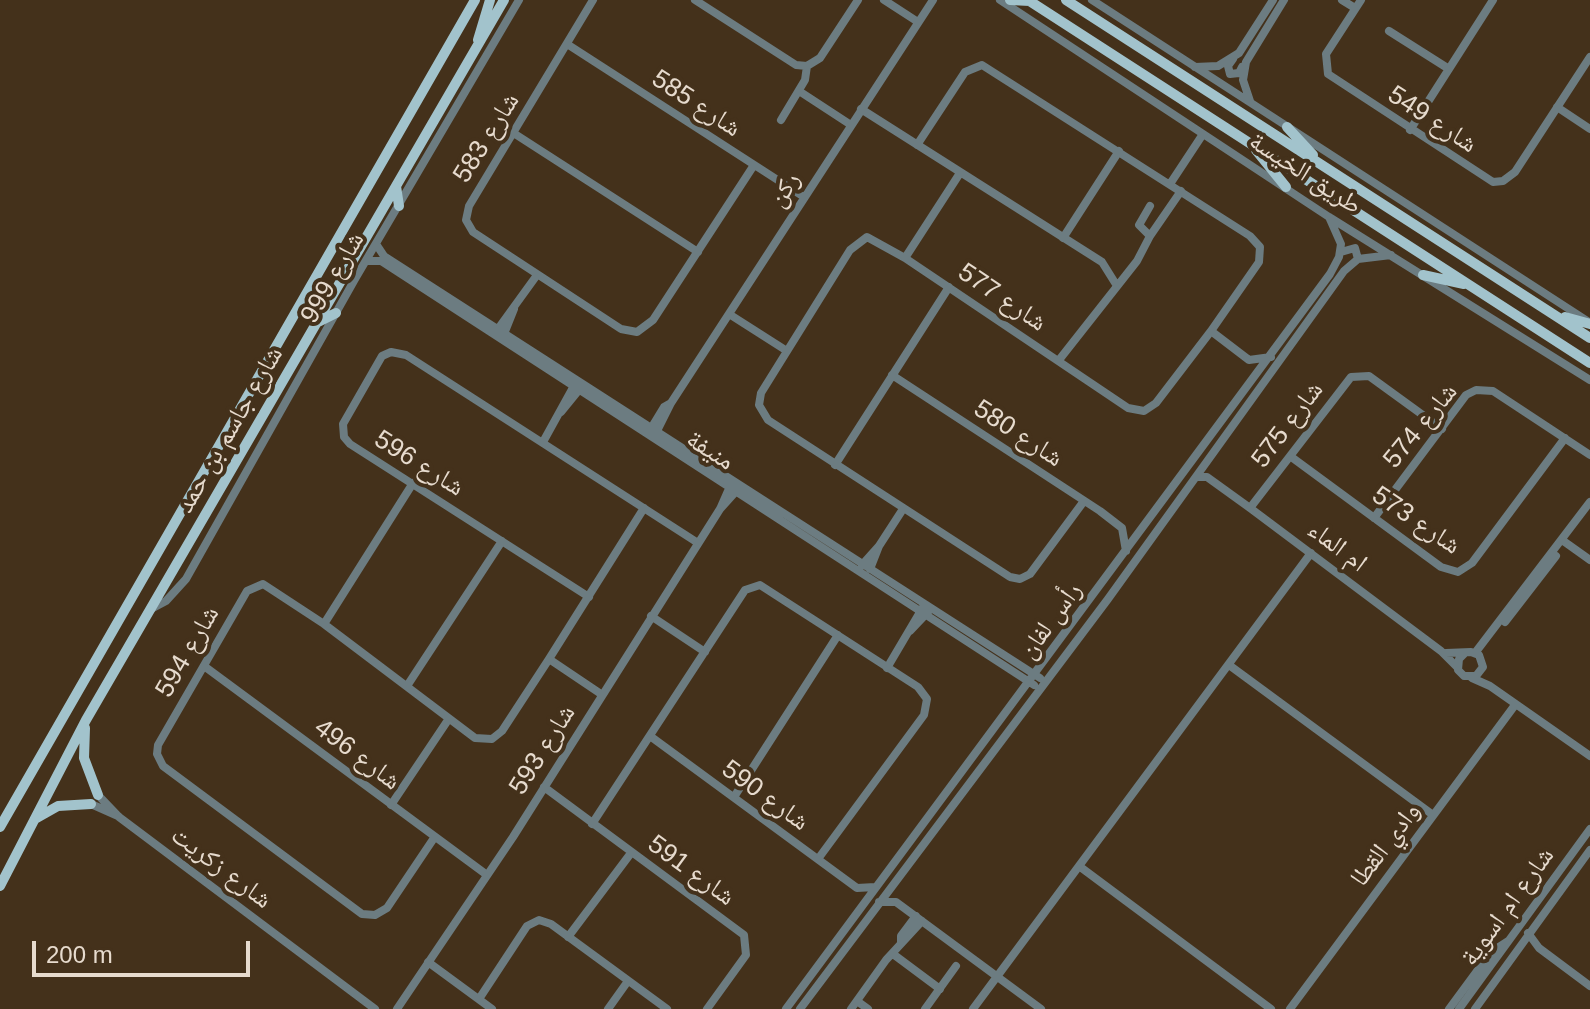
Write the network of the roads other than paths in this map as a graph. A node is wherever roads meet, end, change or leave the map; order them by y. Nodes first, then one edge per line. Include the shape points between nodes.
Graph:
1 (475, 0) edge
2 (490, 0) edge
3 (504, 0) edge
4 (519, 0) edge
5 (593, 0) edge
6 (695, 0) edge
7 (858, 0) edge
8 (884, 0) edge
9 (933, 0) edge
10 (1000, 0) edge
11 (1010, 0) edge
12 (1066, 0) edge
13 (1092, 0) edge
14 (1273, 0) edge
15 (1284, 0) edge
16 (1342, 0) edge
17 (1493, 0) edge
18 (1029, 1) edge
19 (1358, 4) edge
20 (918, 22) junction
21 (1389, 31) dead end
22 (567, 44) junction
23 (477, 46) junction
24 (1239, 53) junction
25 (1249, 56) junction
26 (1590, 57) edge
27 (807, 66) junction
28 (1193, 67) junction
29 (1449, 69) junction
30 (799, 91) junction
31 (1253, 105) junction
32 (1557, 107) junction
33 (861, 109) junction
34 (781, 120) dead end
35 (851, 125) junction
36 (1287, 127) junction
37 (1590, 129) edge
38 (1410, 130) junction
39 (515, 134) junction
40 (1203, 134) junction
41 (1250, 142) junction
42 (917, 145) junction
43 (1119, 151) junction
44 (754, 165) junction
45 (1326, 168) junction
46 (960, 173) junction
47 (1170, 184) junction
48 (396, 186) junction
49 (1286, 187) junction
50 (1181, 191) junction
51 (804, 197) junction
52 (399, 206) junction
53 (1150, 206) dead end
54 (1329, 217) junction
55 (1150, 236) junction
56 (1063, 238) junction
57 (376, 244) junction
58 (698, 252) junction
59 (1341, 252) junction
60 (1391, 255) junction
61 (905, 258) junction
62 (1358, 259) junction
63 (366, 261) junction
64 (537, 275) junction
65 (1423, 275) junction
66 (1471, 285) junction
67 (1117, 286) junction
68 (949, 287) junction
69 (336, 313) junction
70 (1552, 313) junction
71 (729, 314) junction
72 (318, 322) junction
73 (1590, 323) edge
74 (1211, 331) junction
75 (499, 333) junction
76 (1590, 338) edge
77 (787, 351) junction
78 (1271, 357) junction
79 (1059, 360) junction
80 (1249, 360) junction
81 (1590, 363) edge
82 (892, 375) junction
83 (1590, 380) edge
84 (1251, 383) junction
85 (579, 385) junction
86 (1442, 429) junction
87 (652, 433) junction
88 (1565, 438) junction
89 (543, 442) junction
90 (1590, 455) edge
91 (1290, 456) junction
92 (1205, 463) junction
93 (835, 465) junction
94 (1196, 477) junction
95 (1207, 477) junction
96 (413, 483) junction
97 (735, 487) junction
98 (1084, 501) junction
99 (1590, 502) edge
100 (644, 508) junction
101 (1250, 508) junction
102 (903, 509) junction
103 (1590, 509) edge
104 (1374, 518) junction
105 (1146, 524) junction
106 (1122, 528) junction
107 (1565, 539) junction
108 (502, 541) junction
109 (698, 543) junction
110 (1126, 551) junction
111 (1311, 553) junction
112 (1590, 554) edge
113 (1590, 560) edge
114 (866, 567) junction
115 (589, 597) junction
116 (151, 609) junction
117 (926, 609) junction
118 (651, 616) junction
119 (324, 624) junction
120 (838, 635) junction
121 (1441, 651) junction
122 (705, 652) junction
123 (1464, 654) junction
124 (1478, 656) junction
125 (549, 659) junction
126 (1229, 665) junction
127 (204, 666) junction
128 (1457, 667) junction
129 (887, 668) junction
130 (1482, 670) junction
131 (1472, 678) junction
132 (1034, 679) junction
133 (407, 686) junction
134 (1043, 686) junction
135 (1490, 686) junction
136 (601, 694) junction
137 (1515, 705) junction
138 (86, 720) junction
139 (448, 720) junction
140 (650, 736) junction
141 (1590, 759) edge
142 (544, 787) junction
143 (734, 797) junction
144 (94, 799) junction
145 (391, 805) junction
146 (1433, 815) junction
147 (33, 820) junction
148 (592, 824) junction
149 (0, 827) edge
150 (1590, 829) edge
151 (434, 838) junction
152 (1590, 850) edge
153 (631, 853) junction
154 (818, 859) junction
155 (895, 861) junction
156 (1079, 866) junction
157 (904, 868) junction
158 (487, 875) junction
159 (0, 886) edge
160 (876, 887) junction
161 (891, 887) junction
162 (857, 888) junction
163 (879, 902) junction
164 (896, 902) junction
165 (859, 909) junction
166 (919, 918) junction
167 (1528, 933) junction
168 (568, 937) junction
169 (1509, 941) junction
170 (1518, 948) junction
171 (1539, 948) junction
172 (893, 954) junction
173 (428, 962) junction
174 (956, 966) dead end
175 (997, 977) junction
176 (628, 981) junction
177 (1590, 986) edge
178 (940, 989) junction
179 (479, 999) junction
180 (854, 1005) edge
181 (375, 1009) edge
182 (397, 1009) edge
183 (492, 1009) edge
184 (608, 1009) edge
185 (667, 1009) edge
186 (707, 1009) edge
187 (786, 1009) edge
188 (800, 1009) edge
189 (868, 1009) edge
190 (925, 1009) edge
191 (973, 1009) edge
192 (1041, 1009) edge
193 (1271, 1009) edge
194 (1290, 1009) edge
195 (1449, 1009) edge
196 (1459, 1009) edge
197 (1475, 1009) edge

1 - 149 main road, شارع جاسم بن حمد
2 - 23 main road
3 - 23 main road, شارع جاسم بن حمد
4 - 52 street, شارع 999
5 - 22 street, شارع 583
6 - 27 street via 796,65
7 - 27 street via 820,58
8 - 20 street
9 - 20 street, ركن
10 - 40 street, طريق الخيسة
11 - 18 main road
12 - 45 main road, طريق الخيسة
13 - 28 street, طريق الخيسة
14 - 24 street
15 - 25 street
16 - 19 street, شارع 549
17 - 29 street
18 - 41 main road, طريق الخيسة
19 - 38 street, شارع 549 via 1326,54 1326,70
20 - 33 street, ركن
21 - 29 street
22 - 39 street, شارع 583
22 - 44 street, شارع 585
23 - 48 main road, شارع جاسم بن حمد
24 - 25 street via 1228,66 1230,74 1239,73
24 - 28 street via 1218,66
25 - 31 street via 1243,80
26 - 32 street, شارع 549
27 - 30 street
28 - 31 street, طريق الخيسة
29 - 38 street
30 - 34 street
30 - 35 street
31 - 36 street, طريق الخيسة
32 - 37 street
32 - 38 street, شارع 549 via 1515,172 1498,182
33 - 35 street, ركن
33 - 42 street
35 - 51 street, ركن
36 - 45 main road
36 - 73 street, طريق الخيسة
39 - 58 street
39 - 64 street, شارع 583 via 469,206 466,220 473,232
40 - 47 street
40 - 49 street, طريق الخيسة
41 - 49 main road
41 - 66 main road, طريق الخيسة
42 - 43 street, شارع 577 via 965,72 982,65
42 - 46 street
43 - 47 street, شارع 577
43 - 56 street
44 - 51 street, شارع 585
44 - 58 street, شارع 583
45 - 70 main road, طريق الخيسة
46 - 56 street
46 - 61 street
47 - 50 street, شارع 577
48 - 52 main road
48 - 72 main road, شارع جاسم بن حمد
49 - 54 street, طريق الخيسة
50 - 55 street
50 - 74 street, شارع 577 via 1253,238 1261,251 1259,262
51 - 71 street, ركن
52 - 57 street, شارع 999
53 - 55 street via 1139,225
54 - 59 street
54 - 60 street, طريق الخيسة
55 - 67 street
56 - 67 street via 1105,265
57 - 63 street, شارع 999
57 - 75 street, منيفة via 384,256
58 - 64 street, شارع 583 via 650,324 637,332 621,329
59 - 62 street via 1355,248
59 - 78 street, رأس لفان
60 - 62 street
60 - 65 street, طريق الخيسة
61 - 68 street, شارع 577
61 - 77 street, شارع 577 via 873,238 857,241
62 - 92 street, رأس لفان
63 - 69 street, شارع 999
63 - 75 street, منيفة via 381,261
64 - 75 street
65 - 66 main road
65 - 83 street, طريق الخيسة
66 - 81 main road, طريق الخيسة
67 - 79 street
68 - 79 street, شارع 577
68 - 82 street
69 - 72 main road
69 - 116 street, شارع 999 via 186,579 163,604
70 - 73 main road
70 - 76 main road, طريق الخيسة
71 - 77 street
71 - 87 street, ركن
72 - 116 main road, شارع جاسم بن حمد
74 - 79 street, شارع 577 via 1156,403 1144,411 1128,408
74 - 80 street
75 - 85 street, منيفة
77 - 93 street, شارع 577 via 761,393 761,411
78 - 80 street
78 - 84 street, رأس لفان
80 - 84 street
82 - 93 street
82 - 98 street, شارع 580
84 - 105 street, رأس لفان
85 - 87 street, منيفة
85 - 89 street
86 - 88 street, شارع 574 via 1466,395 1487,389
86 - 91 street, شارع 575 via 1369,376 1355,375
86 - 104 street, شارع 574
87 - 97 street, منيفة
88 - 90 street, شارع 574
88 - 104 street, شارع 573 via 1464,571 1447,571
89 - 96 street, شارع 596 via 406,355 387,353 351,408 342,432 350,444
89 - 100 street, شارع 596
91 - 101 street, شارع 575
91 - 104 street, شارع 573
92 - 94 street, رأس لفان
92 - 95 street
93 - 102 street, شارع 577
94 - 95 street
94 - 134 street, رأس لفان
95 - 101 street, ام الماء
96 - 108 street, شارع 596
96 - 119 street
97 - 109 street, شارع 593
97 - 114 street, منيفة
97 - 117 street, منيفة
98 - 102 street, شارع 577 via 1030,574 1020,579
98 - 106 street, شارع 580
99 - 107 street
100 - 109 street, شارع 596
100 - 115 street, شارع 594
101 - 111 street, ام الماء
102 - 114 street
103 - 107 street
105 - 106 street
105 - 110 street, رأس لفان
106 - 110 street
107 - 112 street
107 - 113 street
107 - 124 street
108 - 115 street, شارع 596
108 - 133 street
109 - 118 street, شارع 593
110 - 132 street, رأس لفان
111 - 121 street, ام الماء
111 - 126 street
114 - 117 street, منيفة
115 - 125 street, شارع 594
116 - 138 main road, شارع جاسم بن حمد
117 - 129 street
117 - 132 street, منيفة
118 - 122 street
118 - 136 street, شارع 593
119 - 127 street, شارع 594 via 274,588 257,585 247,591
119 - 133 street, شارع 594
120 - 122 street via 756,585 745,590
120 - 129 street
120 - 143 street
121 - 123 street, ام الماء
121 - 128 street, ام الماء
122 - 140 street
123 - 124 street
123 - 128 street
124 - 130 street
125 - 136 street
125 - 139 street, شارع 594 via 496,737 479,739
126 - 146 street
126 - 156 street
127 - 145 street, شارع 496
127 - 151 street, شارع 594 via 158,745 160,763 352,908 368,915 383,912
128 - 131 street
129 - 154 street via 924,692 926,711
130 - 131 street
130 - 135 street
131 - 135 street
132 - 134 street, منيفة
132 - 155 street, رأس لفان
133 - 139 street, شارع 594
134 - 157 street, رأس لفان
135 - 137 street
136 - 142 street, شارع 593
137 - 141 street
137 - 146 street, وادي القطا
138 - 144 main road via 84,758
138 - 147 main road, شارع جاسم بن حمد
139 - 145 street
140 - 143 street, شارع 590
140 - 148 street
142 - 148 street, شارع 591
142 - 158 street, شارع 593
143 - 154 street, شارع 590
144 - 147 main road via 58,806
144 - 181 street, شارع زكريت
145 - 151 street, شارع 496
146 - 194 street, وادي القطا
147 - 159 main road, شارع جاسم بن حمد
148 - 153 street, شارع 591
150 - 169 street, شارع ام اسوية
151 - 158 street, شارع 496
152 - 167 street, شارع ام اسوية
153 - 168 street
153 - 186 street, شارع 591 via 737,928 746,940 744,960
154 - 162 street, شارع 590
155 - 157 street
155 - 160 street, رأس لفان
156 - 175 street
156 - 193 street
157 - 161 street, رأس لفان
158 - 173 street, شارع 593
160 - 162 street
160 - 165 street, رأس لفان
161 - 163 street, رأس لفان
161 - 164 street
162 - 165 street
163 - 164 street
163 - 188 street, رأس لفان
164 - 166 street
165 - 187 street, رأس لفان
166 - 172 street via 901,936
166 - 175 street
167 - 170 street, شارع ام اسوية
167 - 171 street
168 - 176 street
168 - 179 street via 547,922 531,923
169 - 195 street via 1491,952
169 - 196 street, شارع ام اسوية
170 - 171 street
170 - 197 street, شارع ام اسوية
171 - 177 street
172 - 178 street
172 - 180 street
173 - 179 street
173 - 182 street, شارع 593
174 - 178 street
175 - 191 street
175 - 192 street
176 - 184 street
176 - 185 street
178 - 190 street
179 - 183 street
180 - 189 street

